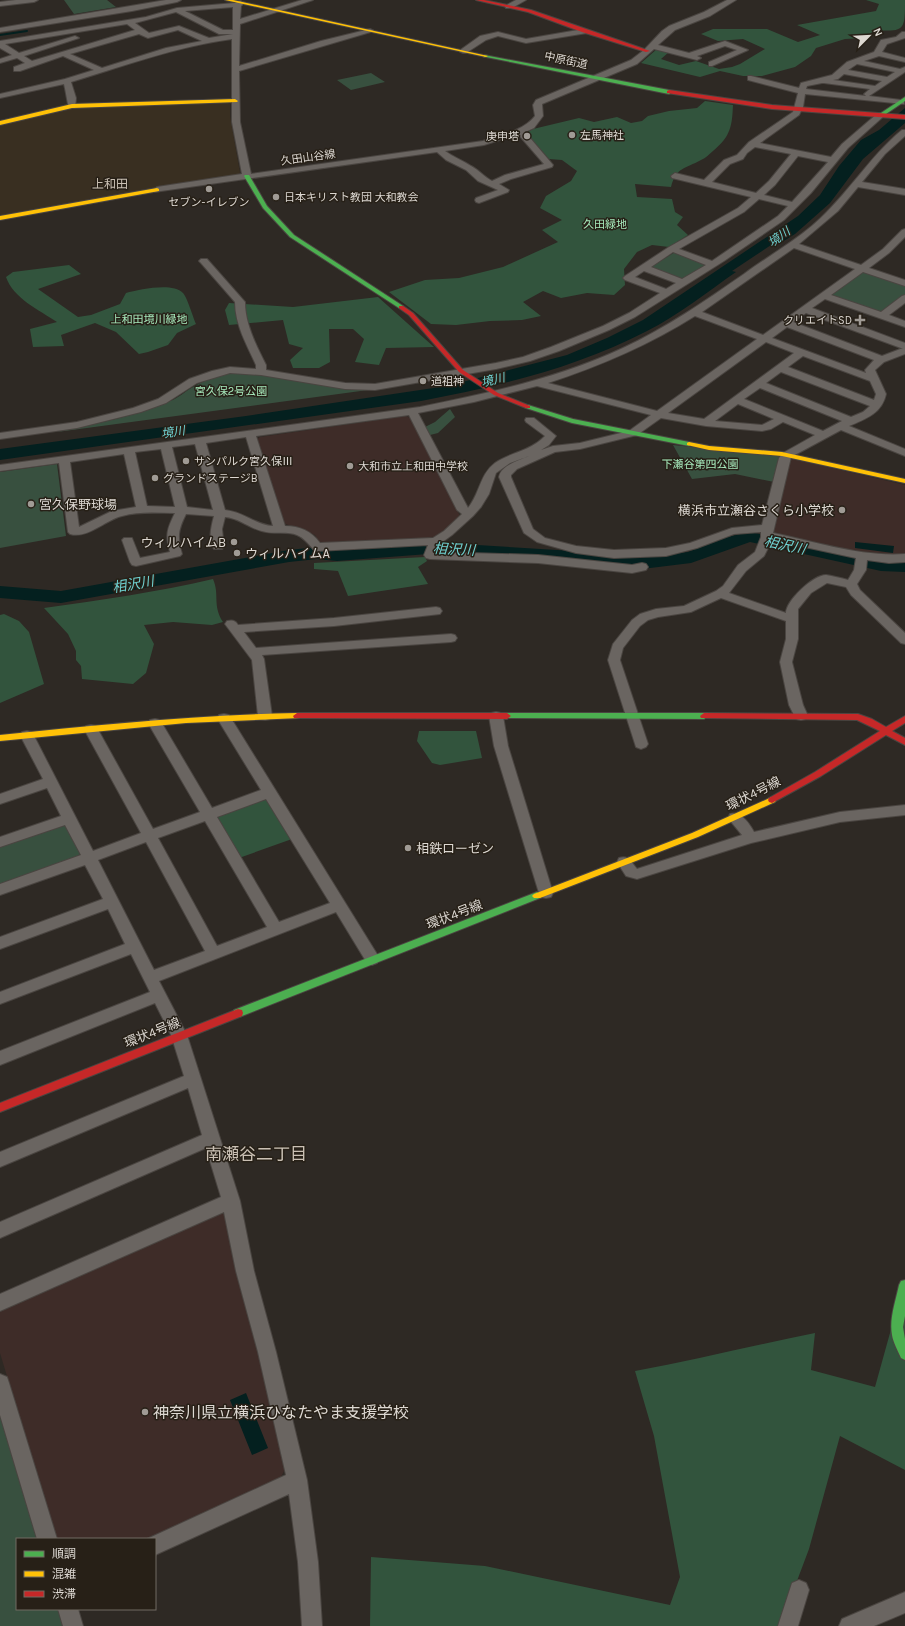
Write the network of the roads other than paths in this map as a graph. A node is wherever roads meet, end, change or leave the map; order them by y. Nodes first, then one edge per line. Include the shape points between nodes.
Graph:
1 (34, 0) edge
2 (177, 0) edge
3 (227, 0) edge
4 (309, 0) edge
5 (478, 0) edge
6 (522, 0) edge
7 (732, 0) edge
8 (0, 4) edge
9 (238, 4) junction
10 (509, 6) junction
11 (177, 10) junction
12 (120, 11) junction
13 (277, 11) junction
14 (49, 22) junction
15 (132, 22) junction
16 (236, 23) junction
17 (0, 30) edge
18 (140, 31) junction
19 (584, 31) junction
20 (370, 32) junction
21 (60, 33) junction
22 (236, 34) junction
23 (905, 35) edge
24 (209, 41) junction
25 (884, 42) junction
26 (0, 44) edge
27 (90, 45) junction
28 (898, 46) dead end
29 (651, 48) junction
30 (463, 51) junction
31 (878, 53) junction
32 (64, 54) junction
33 (18, 55) junction
34 (689, 56) junction
35 (905, 60) edge
36 (0, 61) edge
37 (855, 62) junction
38 (31, 64) junction
39 (712, 64) junction
40 (724, 68) dead end
41 (17, 69) dead end
42 (100, 70) junction
43 (235, 70) junction
44 (903, 70) edge
45 (842, 71) junction
46 (593, 78) junction
47 (752, 78) dead end
48 (889, 80) junction
49 (819, 81) junction
50 (67, 82) junction
51 (876, 88) junction
52 (801, 91) junction
53 (0, 96) edge
54 (863, 98) junction
55 (235, 101) junction
56 (903, 101) edge
57 (72, 106) junction
58 (798, 110) junction
59 (884, 115) junction
60 (905, 117) edge
61 (0, 123) edge
62 (520, 131) junction
63 (905, 132) edge
64 (752, 144) junction
65 (439, 150) junction
66 (796, 153) junction
67 (832, 160) junction
68 (247, 176) junction
69 (675, 176) dead end
70 (706, 183) junction
71 (492, 184) junction
72 (856, 184) junction
73 (156, 190) joint
74 (905, 192) edge
75 (758, 196) junction
76 (480, 200) dead end
77 (795, 205) junction
78 (0, 218) edge
79 (905, 232) edge
80 (793, 245) junction
81 (672, 249) junction
82 (204, 261) dead end
83 (713, 264) junction
84 (644, 268) junction
85 (862, 268) junction
86 (903, 279) edge
87 (684, 283) junction
88 (668, 293) junction
89 (824, 296) junction
90 (905, 298) edge
91 (805, 309) junction
92 (694, 312) junction
93 (882, 316) junction
94 (786, 323) junction
95 (905, 324) edge
96 (764, 338) junction
97 (802, 352) junction
98 (903, 352) edge
99 (882, 359) junction
100 (780, 368) junction
101 (260, 372) junction
102 (463, 373) junction
103 (873, 379) junction
104 (537, 383) junction
105 (759, 384) junction
106 (494, 393) junction
107 (737, 400) junction
108 (877, 405) junction
109 (538, 410) junction
110 (412, 411) junction
111 (660, 414) junction
112 (783, 418) junction
113 (851, 421) junction
114 (707, 422) junction
115 (840, 426) junction
116 (632, 433) junction
117 (250, 434) junction
118 (824, 435) junction
119 (0, 436) edge
120 (200, 441) junction
121 (166, 445) junction
122 (129, 450) junction
123 (905, 453) edge
124 (787, 455) junction
125 (64, 460) junction
126 (0, 468) edge
127 (905, 481) edge
128 (142, 510) junction
129 (182, 510) junction
130 (220, 514) junction
131 (469, 514) junction
132 (280, 528) junction
133 (767, 536) junction
134 (128, 540) dead end
135 (218, 547) dead end
136 (433, 547) junction
137 (905, 558) edge
138 (861, 559) junction
139 (642, 567) dead end
140 (851, 584) junction
141 (720, 594) junction
142 (436, 611) dead end
143 (791, 619) junction
144 (451, 638) dead end
145 (905, 640) edge
146 (253, 652) junction
147 (632, 715) junction
148 (265, 716) junction
149 (496, 716) junction
150 (801, 716) junction
151 (224, 718) junction
152 (905, 719) edge
153 (155, 723) junction
154 (91, 729) junction
155 (886, 731) junction
156 (27, 735) junction
157 (0, 738) edge
158 (905, 742) edge
159 (641, 744) dead end
160 (50, 782) junction
161 (270, 792) junction
162 (0, 799) edge
163 (905, 810) edge
164 (209, 815) junction
165 (69, 818) junction
166 (735, 818) junction
167 (150, 836) junction
168 (750, 838) junction
169 (0, 842) edge
170 (89, 858) junction
171 (624, 862) junction
172 (0, 890) edge
173 (546, 893) junction
174 (112, 902) junction
175 (339, 905) junction
176 (276, 930) junction
177 (0, 943) edge
178 (134, 947) junction
179 (214, 954) junction
180 (372, 959) junction
181 (150, 978) junction
182 (158, 995) junction
183 (0, 998) edge
184 (179, 1035) junction
185 (0, 1058) edge
186 (194, 1079) junction
187 (0, 1108) edge
188 (212, 1138) junction
189 (0, 1160) edge
190 (231, 1201) junction
191 (0, 1230) edge
192 (905, 1285) edge
193 (0, 1303) edge
194 (905, 1354) edge
195 (1, 1392) edge
196 (297, 1480) junction
197 (47, 1538) edge
198 (156, 1545) edge
199 (799, 1590) dead end
200 (905, 1602) edge
201 (68, 1610) edge
202 (73, 1626) edge
203 (312, 1626) edge
204 (788, 1626) edge
205 (850, 1626) edge

1 - 8 street
2 - 12 street
3 - 9 street, 中原街道
4 - 13 street
5 - 10 street
6 - 10 street
7 - 29 street via 707,14 672,28
9 - 11 street
9 - 13 street, 中原街道
9 - 16 street
10 - 19 street
11 - 15 street
11 - 22 street via 222,32
12 - 14 street
12 - 15 street
13 - 16 street
13 - 20 street, 中原街道
14 - 17 street
14 - 21 street
15 - 18 street
15 - 21 street
16 - 22 street
18 - 24 street via 148,36 179,28
18 - 27 street
19 - 29 street
19 - 30 street via 526,41 498,34 483,38
20 - 30 street, 中原街道
20 - 43 street
21 - 26 street
22 - 24 street
22 - 43 street
23 - 25 street via 903,38
24 - 42 street
25 - 28 street
25 - 31 street
26 - 33 street
27 - 32 street
27 - 33 street via 75,38
29 - 34 street
29 - 46 street via 634,62
30 - 46 street, 中原街道
31 - 35 street
31 - 37 street
32 - 38 street
32 - 42 street
33 - 36 street
33 - 38 street
34 - 39 street
34 - 39 street via 725,43 744,50
37 - 44 street
37 - 45 street
38 - 41 street
39 - 40 street
42 - 50 street
43 - 55 street
44 - 48 street
45 - 48 street
45 - 49 street via 834,77
46 - 58 street, 中原街道 via 710,99
46 - 62 street, 久田山谷線 via 539,102 539,116 536,122
47 - 52 street
48 - 51 street
49 - 51 street
49 - 52 street via 804,85
50 - 53 street
50 - 57 street
51 - 54 street
52 - 54 street
52 - 58 street
54 - 56 street
55 - 57 street
55 - 68 street via 236,122
56 - 59 street
57 - 61 street
58 - 59 street, 中原街道
58 - 64 street
59 - 60 street, 中原街道
59 - 67 street via 845,146
62 - 65 street, 久田山谷線 via 484,142
62 - 71 street via 549,165
63 - 72 street via 883,151
64 - 66 street
64 - 70 street via 740,157 727,162
65 - 68 street, 久田山谷線
65 - 71 street
66 - 67 street
66 - 75 street
67 - 77 street
68 - 73 street, 久田山谷線
68 - 102 street via 265,207 292,236 411,314
69 - 70 street
70 - 75 street
71 - 76 street via 506,190
72 - 74 street
72 - 80 street via 825,220
73 - 78 street, 久田山谷線
75 - 77 street
75 - 81 street via 741,210
77 - 83 street
79 - 85 street via 886,251
80 - 85 street
80 - 92 street
81 - 83 street
81 - 84 street
82 - 101 street via 240,302 240,312 248,338 261,365
83 - 87 street
84 - 87 street
84 - 88 street via 628,278
85 - 86 street
85 - 89 street
87 - 88 street
88 - 102 street via 606,328 555,349 526,359
89 - 91 street
89 - 93 street
90 - 93 street
91 - 94 street
91 - 98 street
92 - 96 street
92 - 104 street via 626,350 576,371
93 - 95 street
94 - 96 street
94 - 99 street
96 - 97 street
96 - 111 street
97 - 100 street
97 - 103 street
98 - 99 street
99 - 103 street via 872,365 870,370
100 - 105 street
100 - 108 street
101 - 102 street via 345,386 375,387
101 - 119 street via 230,370 216,373 193,381 162,401 137,410 77,425
102 - 106 street
103 - 108 street via 881,394
104 - 106 street
104 - 111 street
105 - 107 street
105 - 113 street
106 - 109 street
106 - 110 street
107 - 112 street
107 - 114 street
108 - 113 street via 867,414
109 - 116 street via 572,421
109 - 131 street via 528,421 551,436 545,444 506,461 493,470 482,496
110 - 117 street
110 - 131 street via 463,510
111 - 114 street
111 - 116 street
112 - 114 street via 762,428 732,427
112 - 118 street
113 - 115 street
115 - 118 street
115 - 123 street
116 - 124 street via 719,449
116 - 133 street via 580,446 554,449 508,470 506,477 528,531 541,540 570,548 614,554 666,552 693,546 732,531
117 - 120 street
117 - 132 street
118 - 124 street
120 - 121 street
120 - 130 street
121 - 122 street
121 - 129 street
122 - 125 street
122 - 128 street
124 - 127 street
124 - 133 street via 784,458
125 - 126 street
125 - 128 street via 74,532 86,530 113,514
128 - 129 street
129 - 130 street
129 - 134 street via 174,529 176,554 136,562
130 - 132 street via 235,516 266,529
130 - 135 street via 216,529
131 - 136 street
132 - 136 street via 308,535 317,547
133 - 138 street
133 - 141 street via 757,558 742,568 727,589
136 - 139 street via 430,555 538,559
137 - 138 street
138 - 140 street via 860,570
140 - 143 street via 825,579 806,590 792,608
140 - 145 street via 855,592
141 - 143 street
141 - 147 street via 687,609 648,614 636,622 617,647 614,660
142 - 146 street via 334,622 232,626
143 - 150 street via 792,639 786,662
144 - 146 street
146 - 148 street via 258,659
147 - 149 street
147 - 150 street
147 - 159 street
148 - 149 street
148 - 151 street
149 - 173 street via 501,746
150 - 155 street via 858,717
151 - 153 street
151 - 161 street
152 - 155 street, 環状4号線
153 - 154 street
153 - 164 street
154 - 156 street
154 - 167 street
155 - 158 street
155 - 166 street, 環状4号線 via 818,774
156 - 157 street
156 - 160 street
160 - 162 street
160 - 165 street
161 - 164 street
161 - 175 street
163 - 168 street via 840,817
164 - 167 street
164 - 176 street
165 - 169 street
165 - 170 street
166 - 168 street
166 - 171 street, 環状4号線
167 - 170 street
167 - 179 street
168 - 171 street via 637,874 631,872
170 - 172 street
170 - 174 street
171 - 173 street, 環状4号線
173 - 180 street, 環状4号線
174 - 177 street
174 - 178 street
175 - 176 street
175 - 180 street
176 - 179 street
178 - 181 street
178 - 183 street
179 - 181 street
180 - 184 street, 環状4号線
181 - 182 street
182 - 184 street
182 - 185 street
184 - 186 street
184 - 187 street, 環状4号線
186 - 188 street
186 - 189 street
188 - 190 street
188 - 191 street
190 - 193 street
190 - 196 street
192 - 194 street via 897,1327
195 - 197 street
196 - 198 street
196 - 203 street via 308,1562
199 - 204 street
200 - 205 street
201 - 202 street

